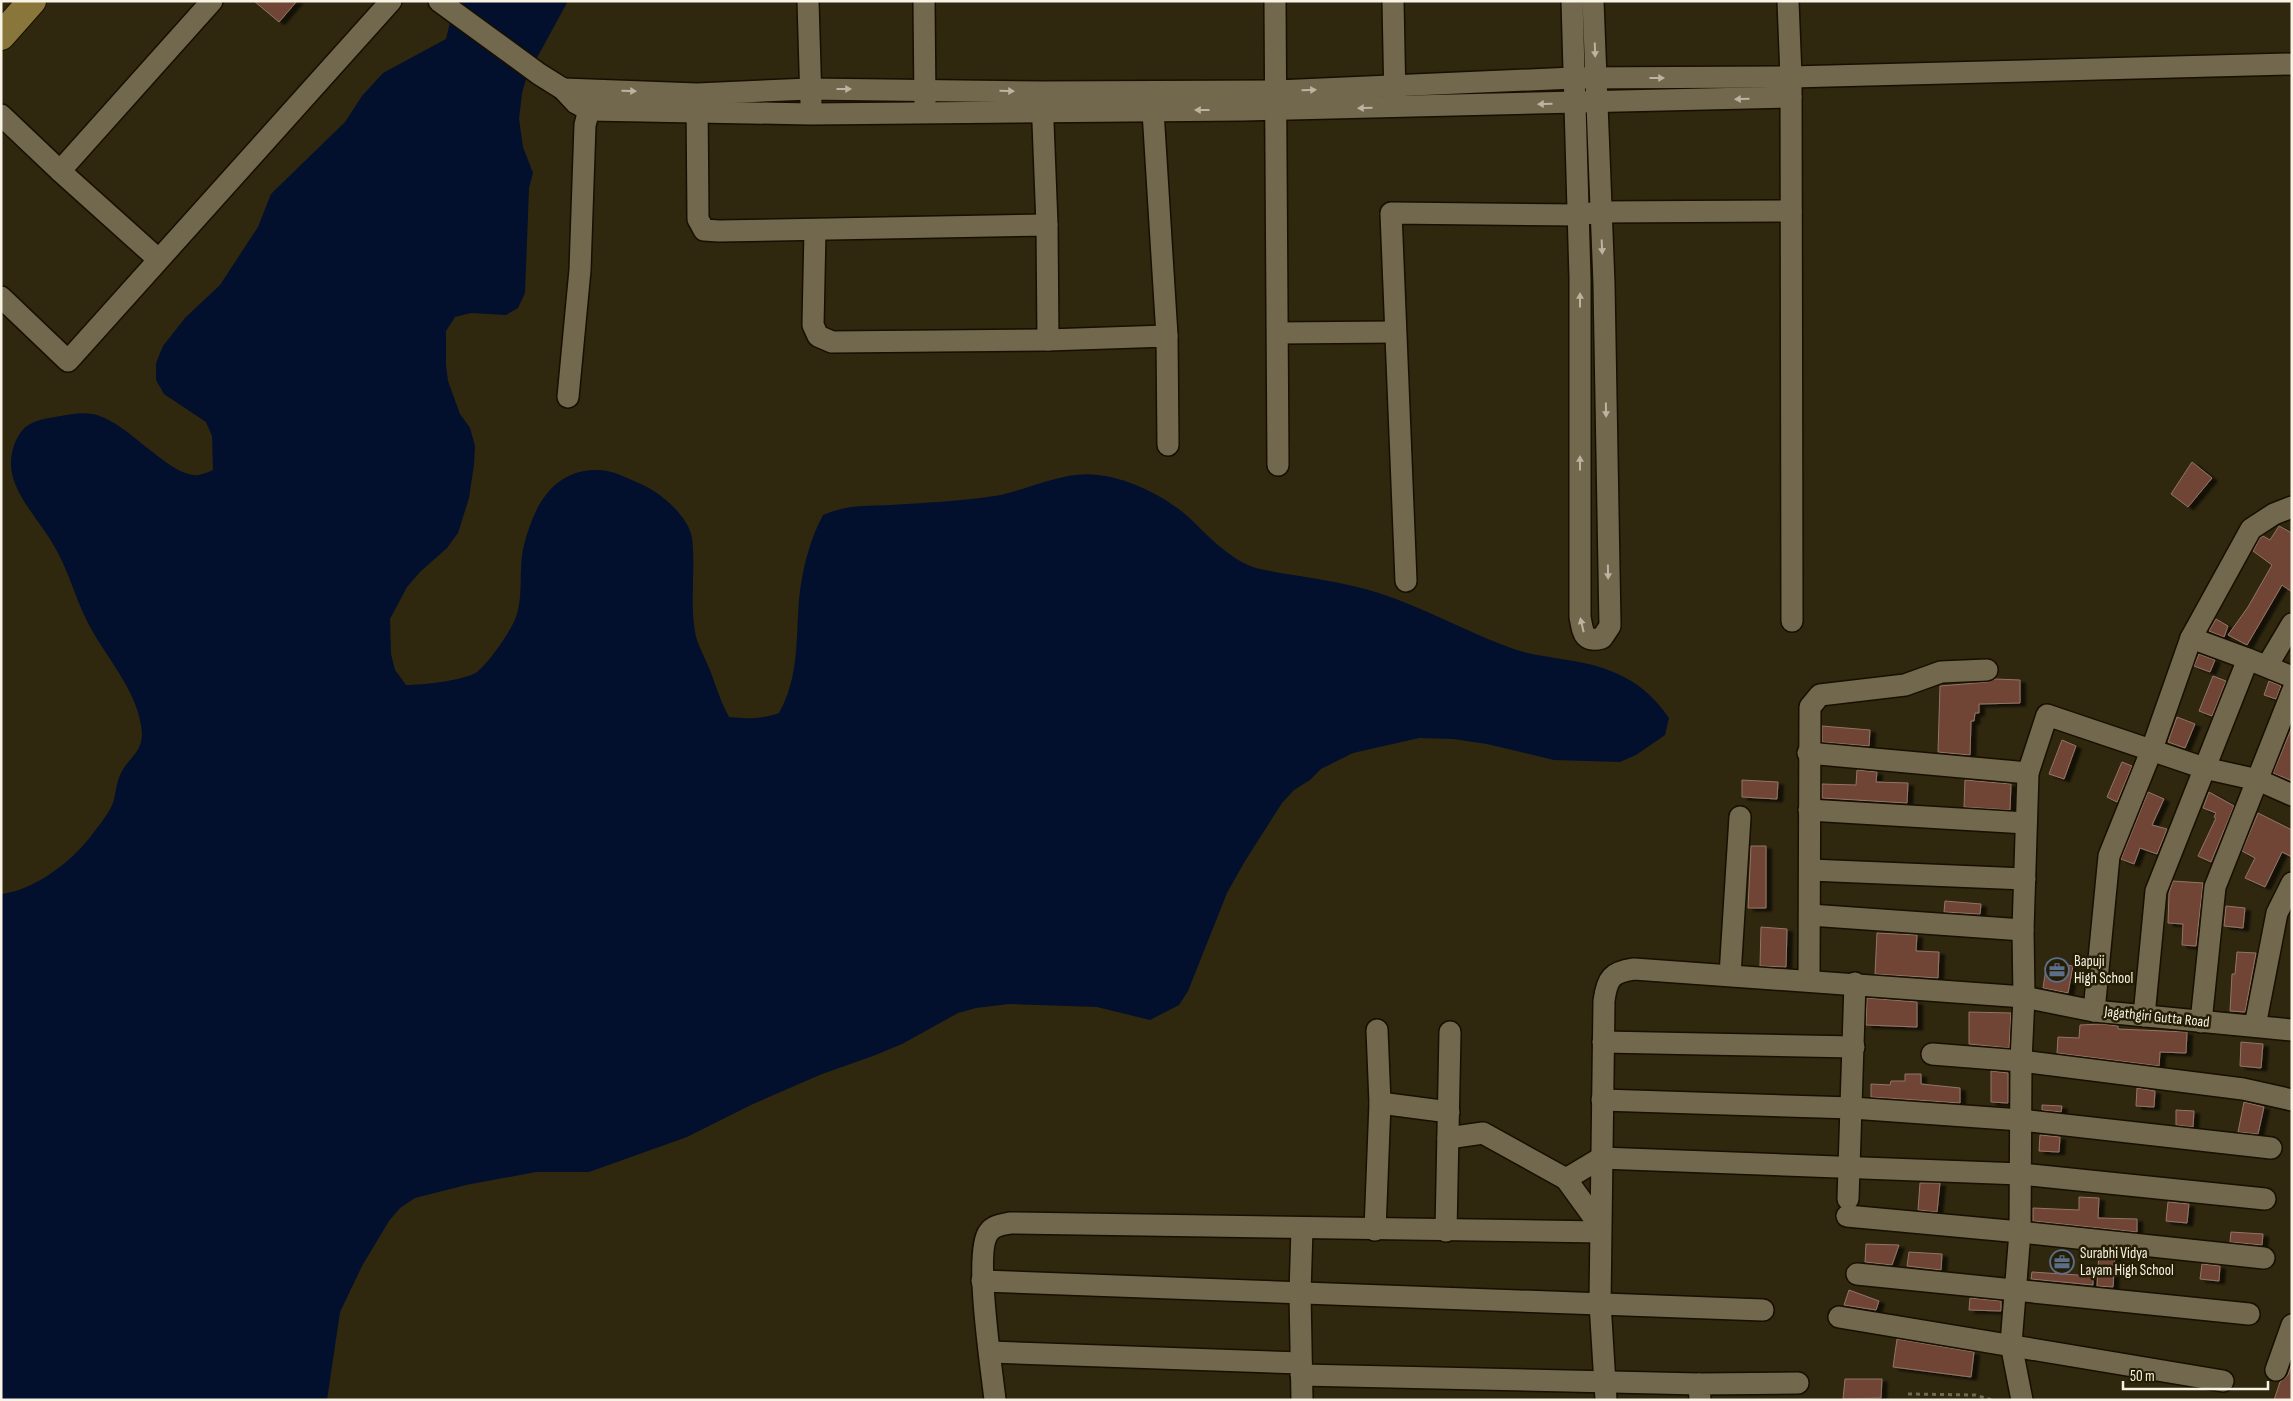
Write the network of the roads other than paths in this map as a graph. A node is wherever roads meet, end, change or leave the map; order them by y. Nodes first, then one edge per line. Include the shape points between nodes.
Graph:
1 (32, 1) edge
2 (212, 1) edge
3 (391, 1) edge
4 (808, 1) edge
5 (924, 1) edge
6 (1276, 1) edge
7 (1394, 1) edge
8 (1572, 1) edge
9 (1593, 1) edge
10 (1788, 1) edge
11 (441, 3) edge
12 (1, 36) edge
13 (2292, 64) edge
14 (1574, 78) junction
15 (1596, 78) junction
16 (1791, 87) junction
17 (809, 89) junction
18 (925, 89) junction
19 (1394, 97) junction
20 (591, 100) junction
21 (1153, 100) junction
22 (1277, 100) junction
23 (1043, 101) junction
24 (697, 103) junction
25 (1597, 103) junction
26 (1574, 104) junction
27 (926, 112) junction
28 (812, 114) junction
29 (1, 115) edge
30 (60, 171) junction
31 (1791, 211) junction
32 (1600, 212) junction
33 (1578, 215) junction
34 (1047, 225) junction
35 (815, 230) junction
36 (158, 259) junction
37 (1, 297) edge
38 (1396, 332) junction
39 (1278, 333) junction
40 (1167, 336) junction
41 (1048, 340) junction
42 (568, 397) dead end
43 (1168, 445) dead end
44 (1278, 464) dead end
45 (2292, 507) edge
46 (1406, 581) dead end
47 (1792, 621) dead end
48 (2292, 624) edge
49 (2191, 638) junction
50 (2257, 662) junction
51 (1987, 670) dead end
52 (2292, 678) edge
53 (2292, 692) edge
54 (2152, 749) junction
55 (1808, 754) junction
56 (2204, 768) junction
57 (2028, 773) junction
58 (2258, 780) junction
59 (2292, 795) edge
60 (1809, 810) junction
61 (1740, 817) dead end
62 (2026, 823) junction
63 (1810, 870) junction
64 (2025, 880) junction
65 (2292, 883) edge
66 (1810, 915) junction
67 (2022, 930) junction
68 (1730, 976) junction
69 (1809, 980) junction
70 (1855, 983) junction
71 (2024, 997) junction
72 (2094, 1011) junction
73 (2144, 1016) junction
74 (2201, 1022) junction
75 (2255, 1026) junction
76 (1377, 1030) dead end
77 (2292, 1030) edge
78 (1450, 1032) dead end
79 (1603, 1042) junction
80 (1854, 1047) junction
81 (1932, 1054) dead end
82 (2021, 1061) junction
83 (1602, 1100) junction
84 (2292, 1100) edge
85 (1380, 1103) junction
86 (1852, 1108) junction
87 (1449, 1112) junction
88 (2021, 1120) junction
89 (1448, 1138) junction
90 (2271, 1148) dead end
91 (1601, 1158) junction
92 (1850, 1166) junction
93 (2021, 1174) junction
94 (1566, 1179) junction
95 (2266, 1199) dead end
96 (1302, 1229) junction
97 (1600, 1229) junction
98 (1375, 1230) junction
99 (1446, 1230) junction
100 (2020, 1232) junction
101 (2264, 1258) dead end
102 (1857, 1274) dead end
103 (982, 1281) junction
104 (2015, 1292) junction
105 (1300, 1293) junction
106 (1600, 1303) junction
107 (1763, 1310) dead end
108 (2248, 1314) dead end
109 (1839, 1317) dead end
110 (2291, 1332) edge
111 (2011, 1344) junction
112 (990, 1352) junction
113 (1301, 1369) junction
114 (2276, 1370) dead end
115 (2223, 1381) dead end
116 (1798, 1383) dead end
117 (1605, 1391) edge
118 (1772, 1391) edge
119 (1700, 1392) edge
120 (995, 1400) edge
121 (1302, 1400) edge
122 (2022, 1400) edge

1 - 12 main road
2 - 30 street
3 - 36 street
4 - 17 street
5 - 18 street
6 - 22 street
7 - 19 street
8 - 14 street
9 -> 15 street
10 - 16 street
11 - 20 street via 539,74 563,89
13 - 16 street
14 - 15 street
14 - 19 street
14 - 26 street
15 -> 16 street
15 - 25 street
16 -> 25 street
16 - 31 street
17 -> 18 street
17 - 24 street
17 - 28 street
18 -> 23 street
18 - 27 street
19 - 22 street
26 -> 19 street
20 - 24 street
20 - 42 street via 585,125 580,270
21 - 22 street
21 - 23 street
21 - 40 street
22 - 39 street
23 - 27 street
23 - 34 street
24 - 28 street
24 - 35 street via 698,218 704,230
25 - 26 street
25 - 32 street
26 - 33 street
27 - 28 street
29 - 30 street
30 - 36 street
31 - 32 street
31 - 47 street
32 - 33 street
32 -> 33 street via 1610,626 1602,638 1593,640 1583,633 1580,617
33 - 38 street via 1391,214
34 - 35 street
34 - 41 street
35 - 41 street via 813,325 818,336 832,342
36 - 37 street via 68,361
38 - 39 street
38 - 46 street
39 - 44 street
40 - 41 street
40 - 43 street
45 - 49 street via 2251,529
48 - 50 street
49 - 50 street
49 - 54 street
50 - 52 street
50 - 56 street
51 - 55 street via 1941,672 1905,685 1820,695 1810,707
53 - 58 street
54 - 56 street
54 - 57 street via 2047,714
54 - 72 street via 2109,856
55 - 57 street
55 - 60 street
56 - 58 street
56 - 73 street via 2156,891
57 - 62 street
58 - 59 street
58 - 74 street via 2215,887
60 - 62 street
60 - 63 street
61 - 68 street
62 - 64 street
63 - 64 street
63 - 66 street
64 - 67 street
65 - 75 street via 2277,913
66 - 67 street
66 - 69 street
67 - 71 street
68 - 69 street, Jagathgiri Gutta Road
68 - 79 street, Jagathgiri Gutta Road via 1634,969 1620,971 1611,977 1606,987
69 - 70 street, Jagathgiri Gutta Road
70 - 71 street, Jagathgiri Gutta Road
70 - 80 street
71 - 72 street, Jagathgiri Gutta Road
71 - 82 street
72 - 73 street, Jagathgiri Gutta Road
73 - 74 street, Jagathgiri Gutta Road
74 - 75 street, Jagathgiri Gutta Road
75 - 77 street, Jagathgiri Gutta Road
76 - 85 street
78 - 87 street
79 - 80 street
79 - 83 street
80 - 86 street
81 - 82 street
82 - 84 street via 2243,1089
82 - 88 street
83 - 86 street
83 - 91 street
85 - 87 street
85 - 98 street
86 - 88 street
86 - 92 street
87 - 89 street
88 - 90 street
88 - 93 street
89 - 94 street via 1483,1133
89 - 99 street
91 - 92 street
91 - 94 street
91 - 97 street
92 - 93 street
92 - 100 street via 1848,1208
93 - 95 street
93 - 100 street
94 - 97 street
96 - 98 street
96 - 103 street via 1010,1223 995,1226 988,1232 984,1242
96 - 105 street
97 - 99 street
97 - 106 street
98 - 99 street
100 - 101 street
100 - 104 street
102 - 104 street
103 - 105 street
103 - 112 street
104 - 108 street
104 - 111 street
105 - 106 street
105 - 113 street
106 - 107 street
106 - 117 street
109 - 111 street
110 - 114 street
111 - 115 street
111 - 122 street
112 - 113 street
112 - 120 street
113 - 117 street
113 - 121 street
116 - 118 street
117 - 119 street
118 - 119 street

